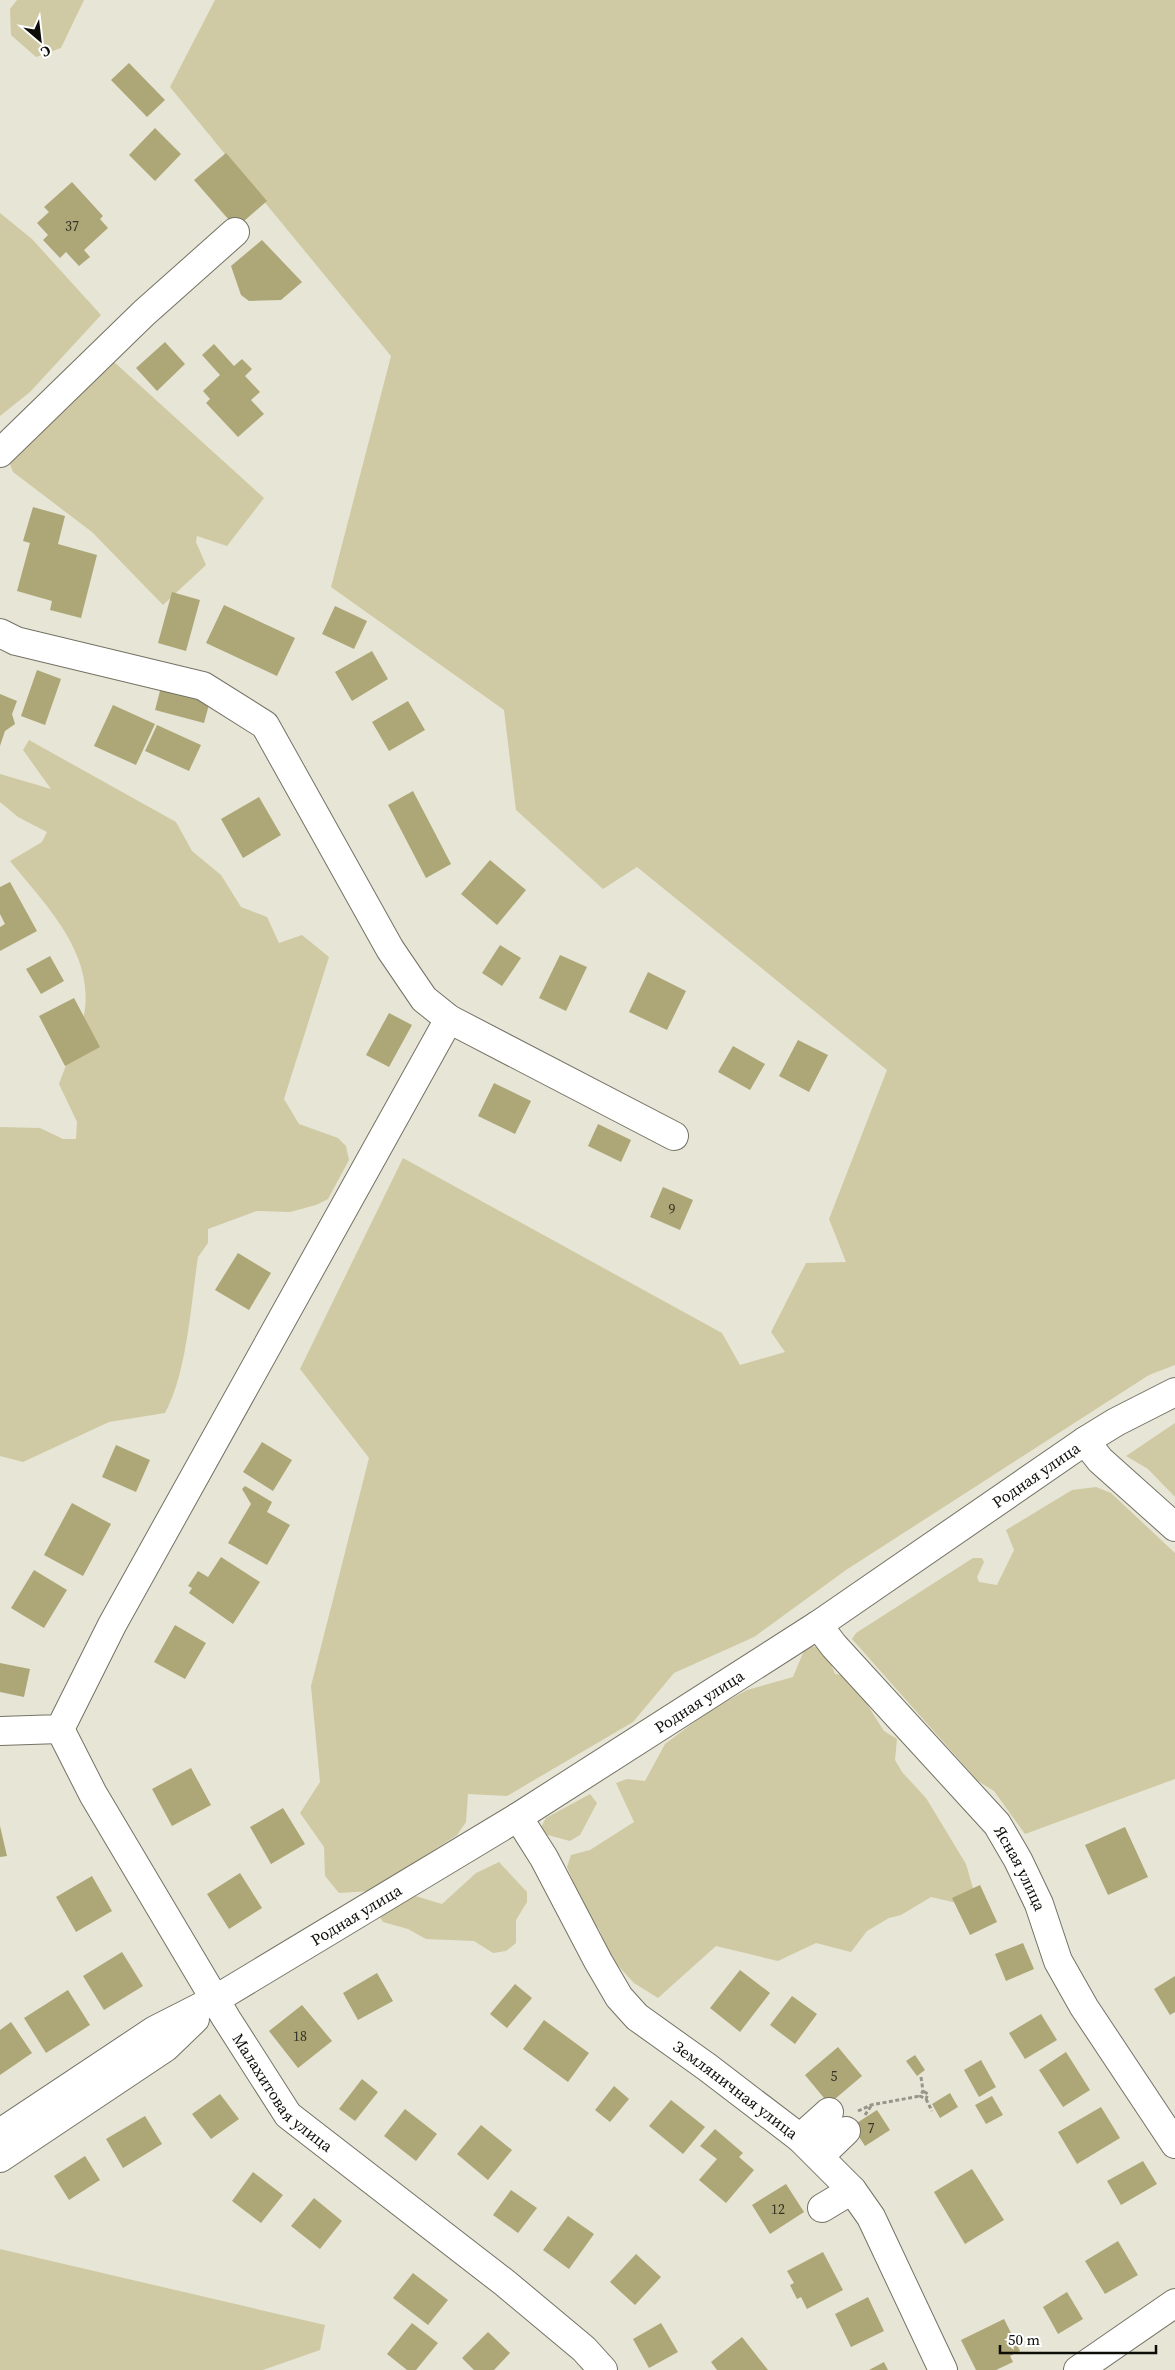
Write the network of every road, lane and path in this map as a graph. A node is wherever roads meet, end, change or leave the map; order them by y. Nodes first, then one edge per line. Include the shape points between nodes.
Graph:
1 (234, 232) dead end
2 (0, 453) edge
3 (0, 632) edge
4 (449, 1019) junction
5 (674, 1136) dead end
6 (1175, 1392) edge
7 (1085, 1441) junction
8 (1175, 1528) edge
9 (818, 1625) junction
10 (60, 1729) junction
11 (0, 1731) edge
12 (518, 1817) junction
13 (216, 1999) junction
14 (921, 2077) dead end
15 (923, 2091) junction
16 (920, 2096) junction
17 (926, 2099) junction
18 (871, 2105) junction
19 (932, 2111) dead end
20 (847, 2119) junction
21 (0, 2133) edge
22 (800, 2138) junction
23 (1175, 2144) edge
24 (820, 2156) junction
25 (0, 2158) edge
26 (852, 2190) junction
27 (822, 2208) dead end
28 (1175, 2303) edge
29 (603, 2370) edge
30 (943, 2370) edge
31 (1078, 2370) edge

1 - 2 street via 138,319
3 - 4 street via 16,641 203,686 265,725 390,949 424,999
4 - 5 street
4 - 10 street via 112,1625
6 - 7 street, Родная улица
7 - 8 street via 1100,1460
7 - 9 street, Родная улица
9 - 12 street, Родная улица
9 - 23 street, Ясная улица via 997,1824 1039,1904 1058,1961 1084,2007
10 - 11 street
10 - 13 street, Малахитовая улица via 93,1794
12 - 13 street, Родная улица
12 - 22 street, Земляничная улица via 544,1858 619,1998 637,2017
13 - 21 street, Родная улица via 155,2030
13 - 25 street, Родная улица via 166,2047
13 - 29 street, Малахитовая улица via 288,2115 505,2283 584,2349
14 - 15 path
15 - 16 path
15 - 17 path via 928,2094
16 - 17 path
16 - 18 path
17 - 19 path
18 - 20 path
18 - 20 path
20 - 22 street
20 - 24 street
22 - 24 street, Земляничная улица
24 - 26 street, Земляничная улица
26 - 27 street
26 - 30 street, Земляничная улица via 871,2217
28 - 31 street

